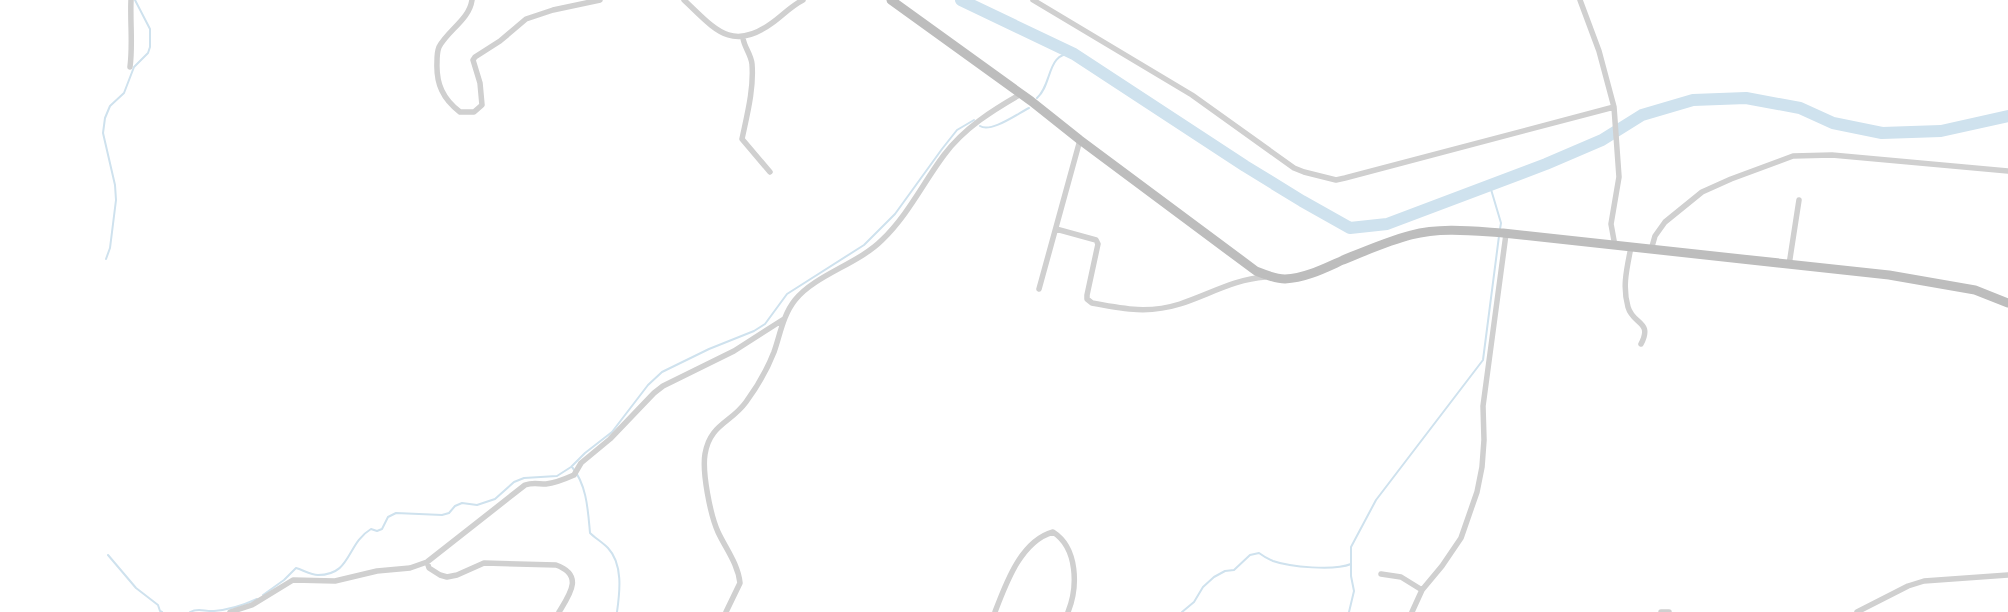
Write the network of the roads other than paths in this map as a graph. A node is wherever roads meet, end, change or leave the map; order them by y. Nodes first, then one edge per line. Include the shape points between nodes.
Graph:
1 (131, 0) edge
2 (472, 0) edge
3 (600, 0) edge
4 (684, 0) edge
5 (803, 0) edge
6 (891, 0) edge
7 (1033, 0) edge
8 (1580, 0) edge
9 (743, 38) junction
10 (130, 67) dead end
11 (1021, 94) junction
12 (1614, 110) junction
13 (1080, 140) junction
14 (2008, 171) edge
15 (770, 172) dead end
16 (1799, 200) dead end
17 (1056, 229) junction
18 (1502, 233) junction
19 (1615, 246) junction
20 (1631, 248) junction
21 (1652, 250) junction
22 (1789, 265) junction
23 (1270, 277) junction
24 (1039, 289) dead end
25 (2008, 303) edge
26 (784, 319) junction
27 (1641, 344) dead end
28 (427, 562) junction
29 (1381, 574) dead end
30 (2008, 575) edge
31 (1422, 590) junction
32 (230, 612) edge
33 (559, 612) edge
34 (726, 612) edge
35 (995, 612) edge
36 (1068, 612) edge
37 (1412, 612) edge
38 (1661, 612) edge
39 (1669, 612) edge
40 (1857, 612) edge

1 - 10 street
2 - 3 street via 464,17 439,46 436,75 450,102 460,112 466,113 479,109 483,101 473,60 475,57 526,19
4 - 9 street via 719,31
5 - 9 street via 760,31
6 - 11 main road
7 - 12 street via 1192,95 1294,168 1336,180 1560,120
8 - 12 street via 1599,51
9 - 15 street via 751,58 752,75 742,139
11 - 13 main road
11 - 26 street via 993,110 956,141 920,194 882,241 801,294
12 - 19 street via 1618,178 1611,224
13 - 17 street
13 - 23 main road via 1256,271
14 - 21 street via 1832,156 1793,156 1702,192 1664,222 1655,236
16 - 22 street
17 - 23 street via 1096,240 1098,244 1087,295 1092,303 1148,310 1181,303 1224,286
17 - 24 street
18 - 19 main road
18 - 23 main road via 1455,230 1413,234 1306,275 1284,279
18 - 31 street via 1483,406 1484,449 1479,484 1461,538
19 - 20 main road
20 - 21 main road
20 - 27 street via 1624,285 1629,310 1646,329
21 - 22 main road
22 - 25 main road via 1944,283 1975,290
26 - 28 street via 734,351 663,386 647,398 610,439 580,463 574,474 555,482 525,485
26 - 34 street via 772,357 759,382 745,404 718,426 707,445 704,467 715,523 735,563 740,583
28 - 32 street via 335,581 293,580 252,605
28 - 33 street via 429,568 447,577 484,562 564,568 573,585
29 - 31 street via 1401,577
30 - 40 street via 1924,581
31 - 37 street
35 - 36 street via 1017,560 1043,534 1053,532 1060,536 1074,567 1075,583
38 - 39 street

